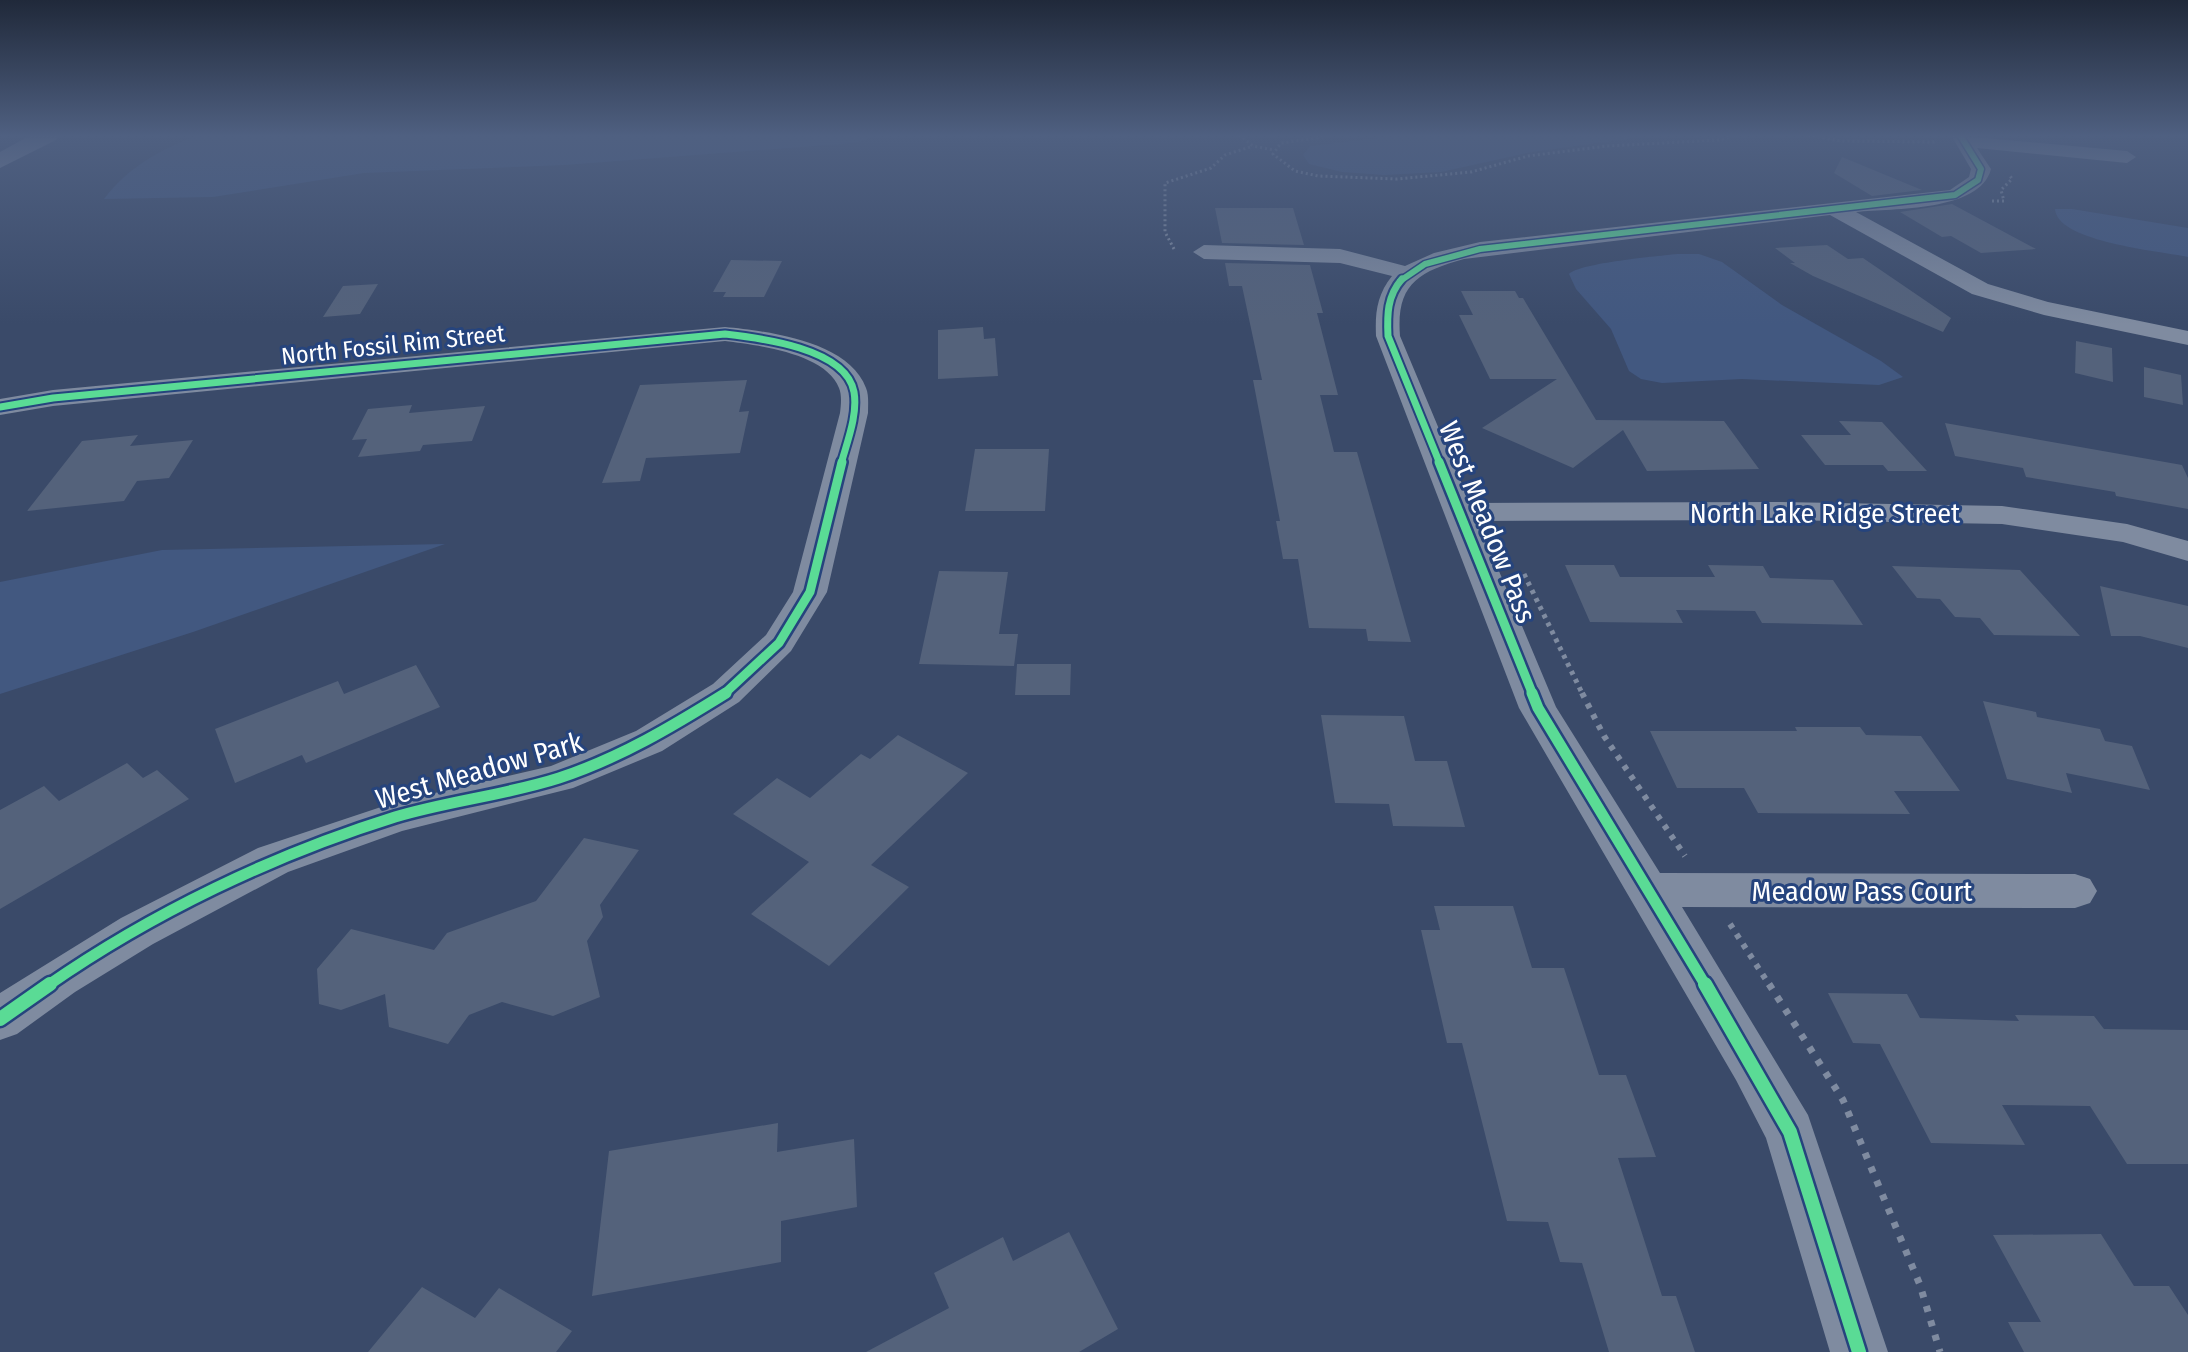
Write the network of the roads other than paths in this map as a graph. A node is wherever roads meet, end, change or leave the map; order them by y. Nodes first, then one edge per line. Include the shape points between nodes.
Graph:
1 (1933, 198) edge
2 (1834, 209) junction
3 (1204, 252) dead end
4 (1407, 273) junction
5 (2188, 338) edge
6 (790, 344) joint
7 (0, 407) edge
8 (1458, 512) junction
9 (2188, 551) edge
10 (1648, 890) junction
11 (2075, 891) dead end
12 (0, 1019) edge
13 (1859, 1352) edge

1 - 2 street
2 - 4 street via 1480,249
2 - 5 street via 1980,289
3 - 4 street via 1340,256
4 - 8 street, West Meadow Pass via 1388,300 1388,336
6 - 7 street, North Fossil Rim Street via 693,335
6 - 12 street, West Meadow Park via 825,360 851,382 854,413 810,592 779,643 726,693 649,741 559,778 396,817 273,860 137,931
8 - 9 street, North Lake Ridge Street via 2002,515 2127,533
8 - 10 street, West Meadow Pass via 1538,708
10 - 11 street, Meadow Pass Court
10 - 13 street, West Meadow Pass via 1790,1132

